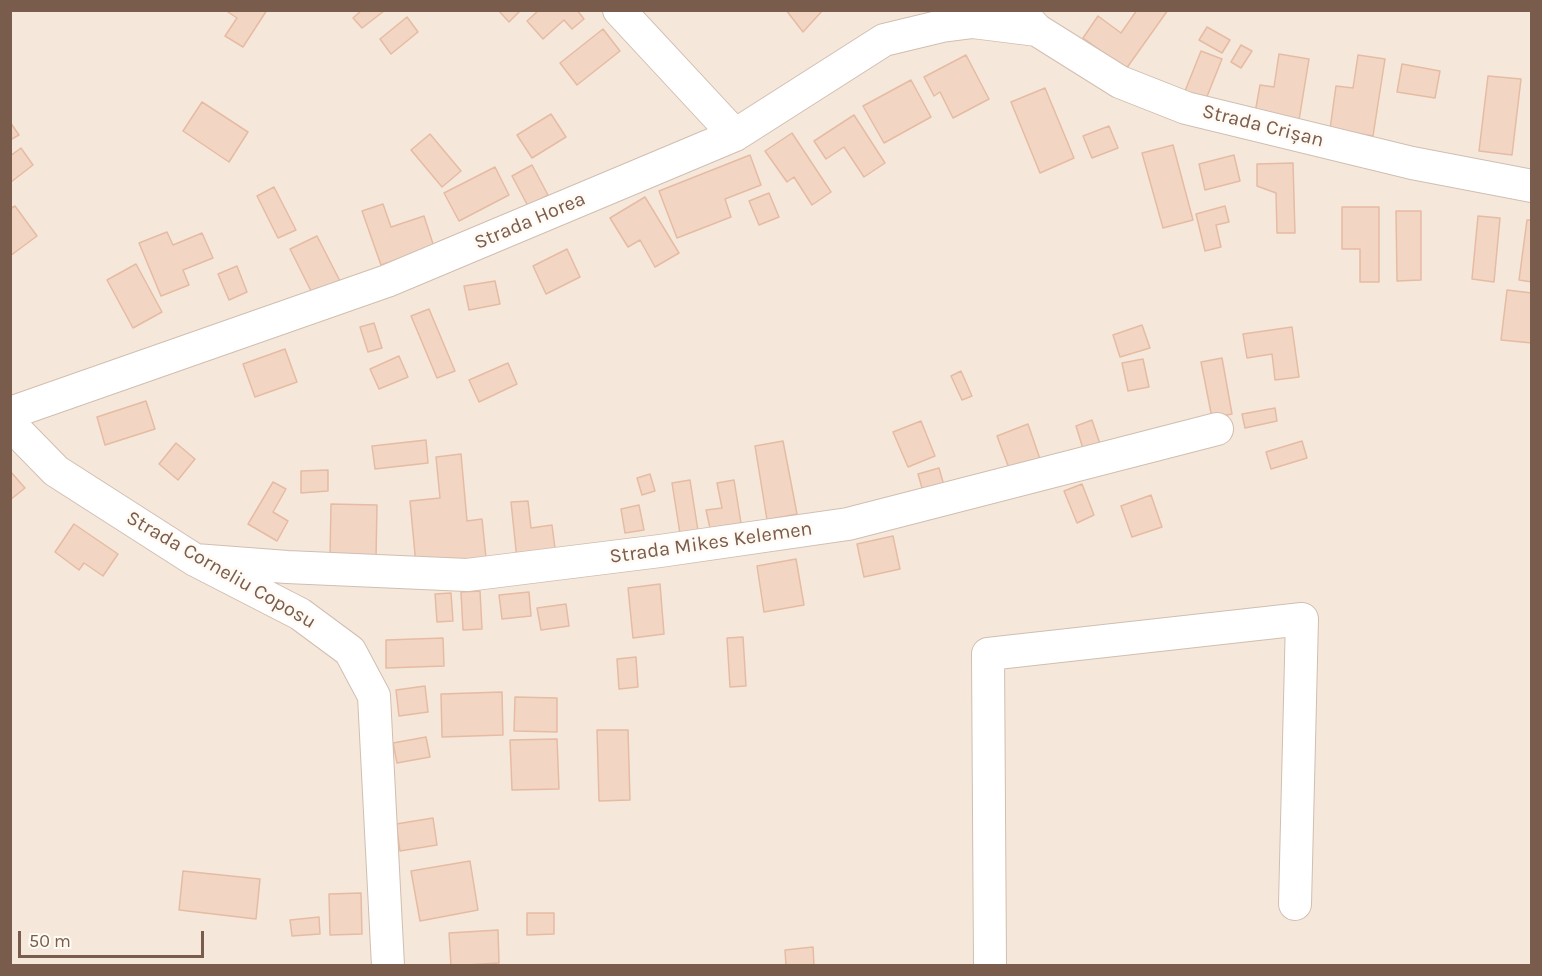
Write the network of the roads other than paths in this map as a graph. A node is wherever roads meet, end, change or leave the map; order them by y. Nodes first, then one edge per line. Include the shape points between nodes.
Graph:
1 (619, 10) edge
2 (906, 10) edge
3 (1028, 20) edge
4 (884, 40) junction
5 (735, 135) junction
6 (1532, 186) edge
7 (10, 413) edge
8 (10, 424) edge
9 (1217, 429) dead end
10 (195, 560) junction
11 (1295, 904) dead end
12 (388, 966) edge
13 (990, 966) edge

1 - 5 street
2 - 4 street
3 - 4 street, Strada Horea via 942,26
3 - 6 street, Strada Crișan via 1120,82 1186,108 1412,163
4 - 5 street, Strada Horea
5 - 7 street, Strada Horea via 387,281
8 - 10 street, Strada Corneliu Coposu via 56,471
9 - 10 street, Strada Mikes Kelemen via 848,524 660,551 467,575
10 - 12 street, Strada Corneliu Coposu via 300,614 350,651 374,696
11 - 13 street via 1302,619 988,654

